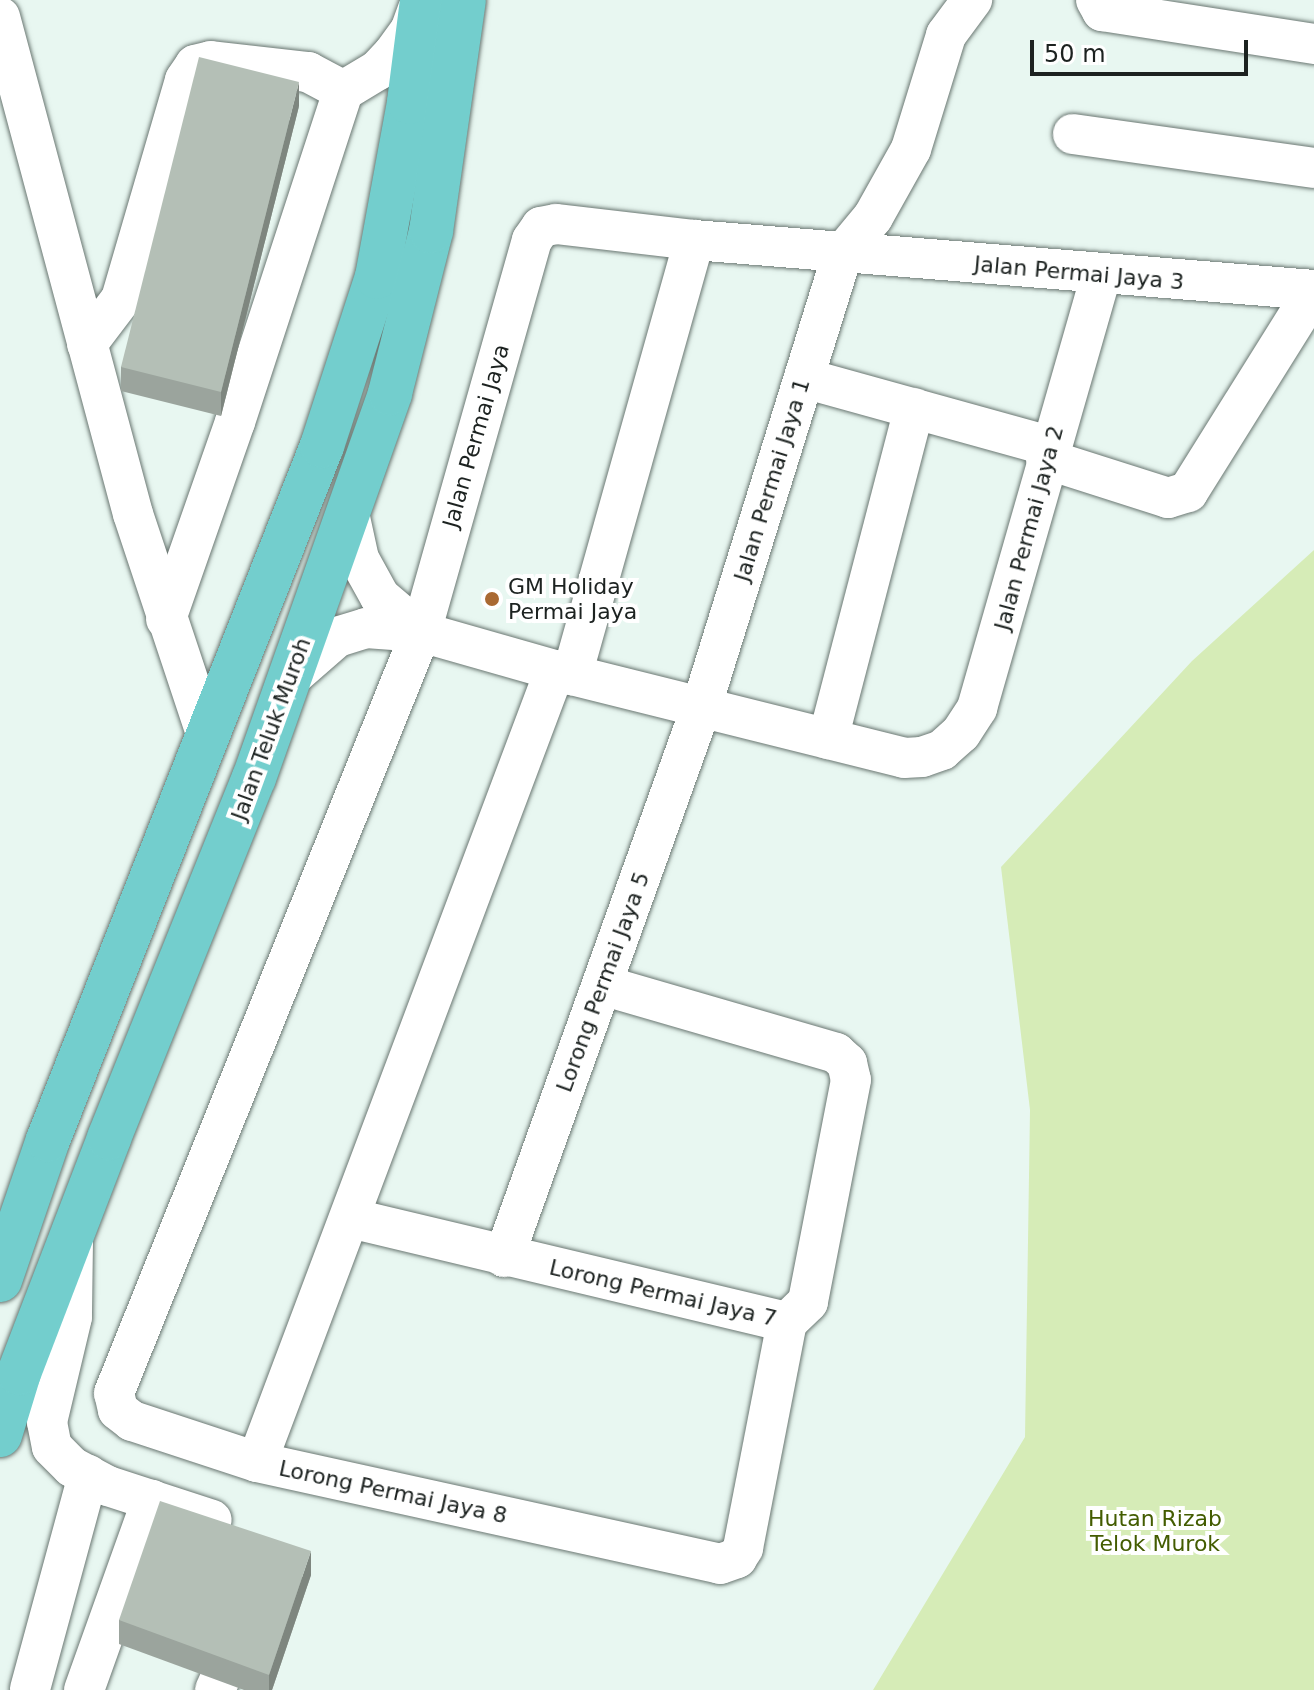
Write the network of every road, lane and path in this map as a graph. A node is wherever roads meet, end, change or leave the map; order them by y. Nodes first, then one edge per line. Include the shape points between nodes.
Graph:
1 (421, 0) edge
2 (464, 0) edge
3 (972, 0) edge
4 (1099, 6) edge
5 (0, 17) edge
6 (1314, 44) edge
7 (343, 91) junction
8 (1073, 134) dead end
9 (1314, 168) edge
10 (532, 240) joint
11 (694, 240) junction
12 (843, 253) junction
13 (1101, 276) junction
14 (1314, 291) edge
15 (87, 344) junction
16 (804, 378) junction
17 (914, 408) junction
18 (1048, 453) junction
19 (349, 513) junction
20 (166, 619) junction
21 (421, 632) junction
22 (563, 672) junction
23 (289, 679) junction
24 (701, 708) junction
25 (208, 739) junction
26 (828, 739) junction
27 (602, 985) junction
28 (350, 1218) junction
29 (73, 1237) junction
30 (504, 1257) junction
31 (0, 1280) edge
32 (787, 1322) junction
33 (10, 1370) edge
34 (0, 1435) edge
35 (257, 1462) junction
36 (88, 1475) junction
37 (152, 1500) junction
38 (242, 1530) edge
39 (737, 1558) joint
40 (29, 1690) edge
41 (82, 1690) edge

1 - 7 street via 410,31 393,54
1 - 25 main road via 409,102 377,277 322,446
2 - 19 main road, Jalan Teluk Muroh via 431,231 390,393
3 - 12 street via 946,35 911,149 873,217
4 - 6 street
5 - 15 street
7 - 15 street via 308,72 211,61 195,65 185,80 121,299
7 - 20 street
8 - 9 street
10 - 11 street, Jalan Permai Jaya 3 via 541,227 556,224
10 - 21 street, Jalan Permai Jaya
11 - 12 street, Jalan Permai Jaya 3
11 - 22 street, Lorong Permai Jaya 8
12 - 13 street, Jalan Permai Jaya 3
12 - 16 street, Jalan Permai Jaya 1
13 - 14 street, Jalan Permai Jaya 3
13 - 18 street, Jalan Permai Jaya 2
14 - 18 street via 1188,492 1168,498
15 - 20 street
16 - 17 street
16 - 24 street, Jalan Permai Jaya 1
17 - 18 street
17 - 26 street
18 - 26 street, Jalan Permai Jaya 2 via 995,655 977,708 961,733 942,750 904,758
19 - 21 street via 359,559 380,597
19 - 23 main road, Jalan Teluk Muroh
20 - 25 street
21 - 22 street
21 - 23 street via 366,628 337,637
21 - 35 street, Jalan Permai Jaya via 114,1393 118,1410 132,1421
22 - 24 street
22 - 28 street, Lorong Permai Jaya 8
23 - 29 main road, Jalan Teluk Muroh
24 - 26 street
24 - 27 street, Lorong Permai Jaya 5
25 - 31 main road via 48,1140
27 - 30 street, Lorong Permai Jaya 5
27 - 32 street via 836,1053 847,1063 851,1080 808,1302
28 - 30 street, Lorong Permai Jaya 7
28 - 35 street, Lorong Permai Jaya 8
29 - 33 main road, Jalan Teluk Muroh
29 - 36 street via 72,1317 47,1422 52,1447
30 - 32 street, Lorong Permai Jaya 7
32 - 39 street, Lorong Permai Jaya 7
33 - 34 main road, Jalan Teluk Muroh
35 - 39 street, Lorong Permai Jaya 8 via 720,1564
36 - 37 street
36 - 40 street
37 - 38 street
37 - 41 street
40 - 41 street

